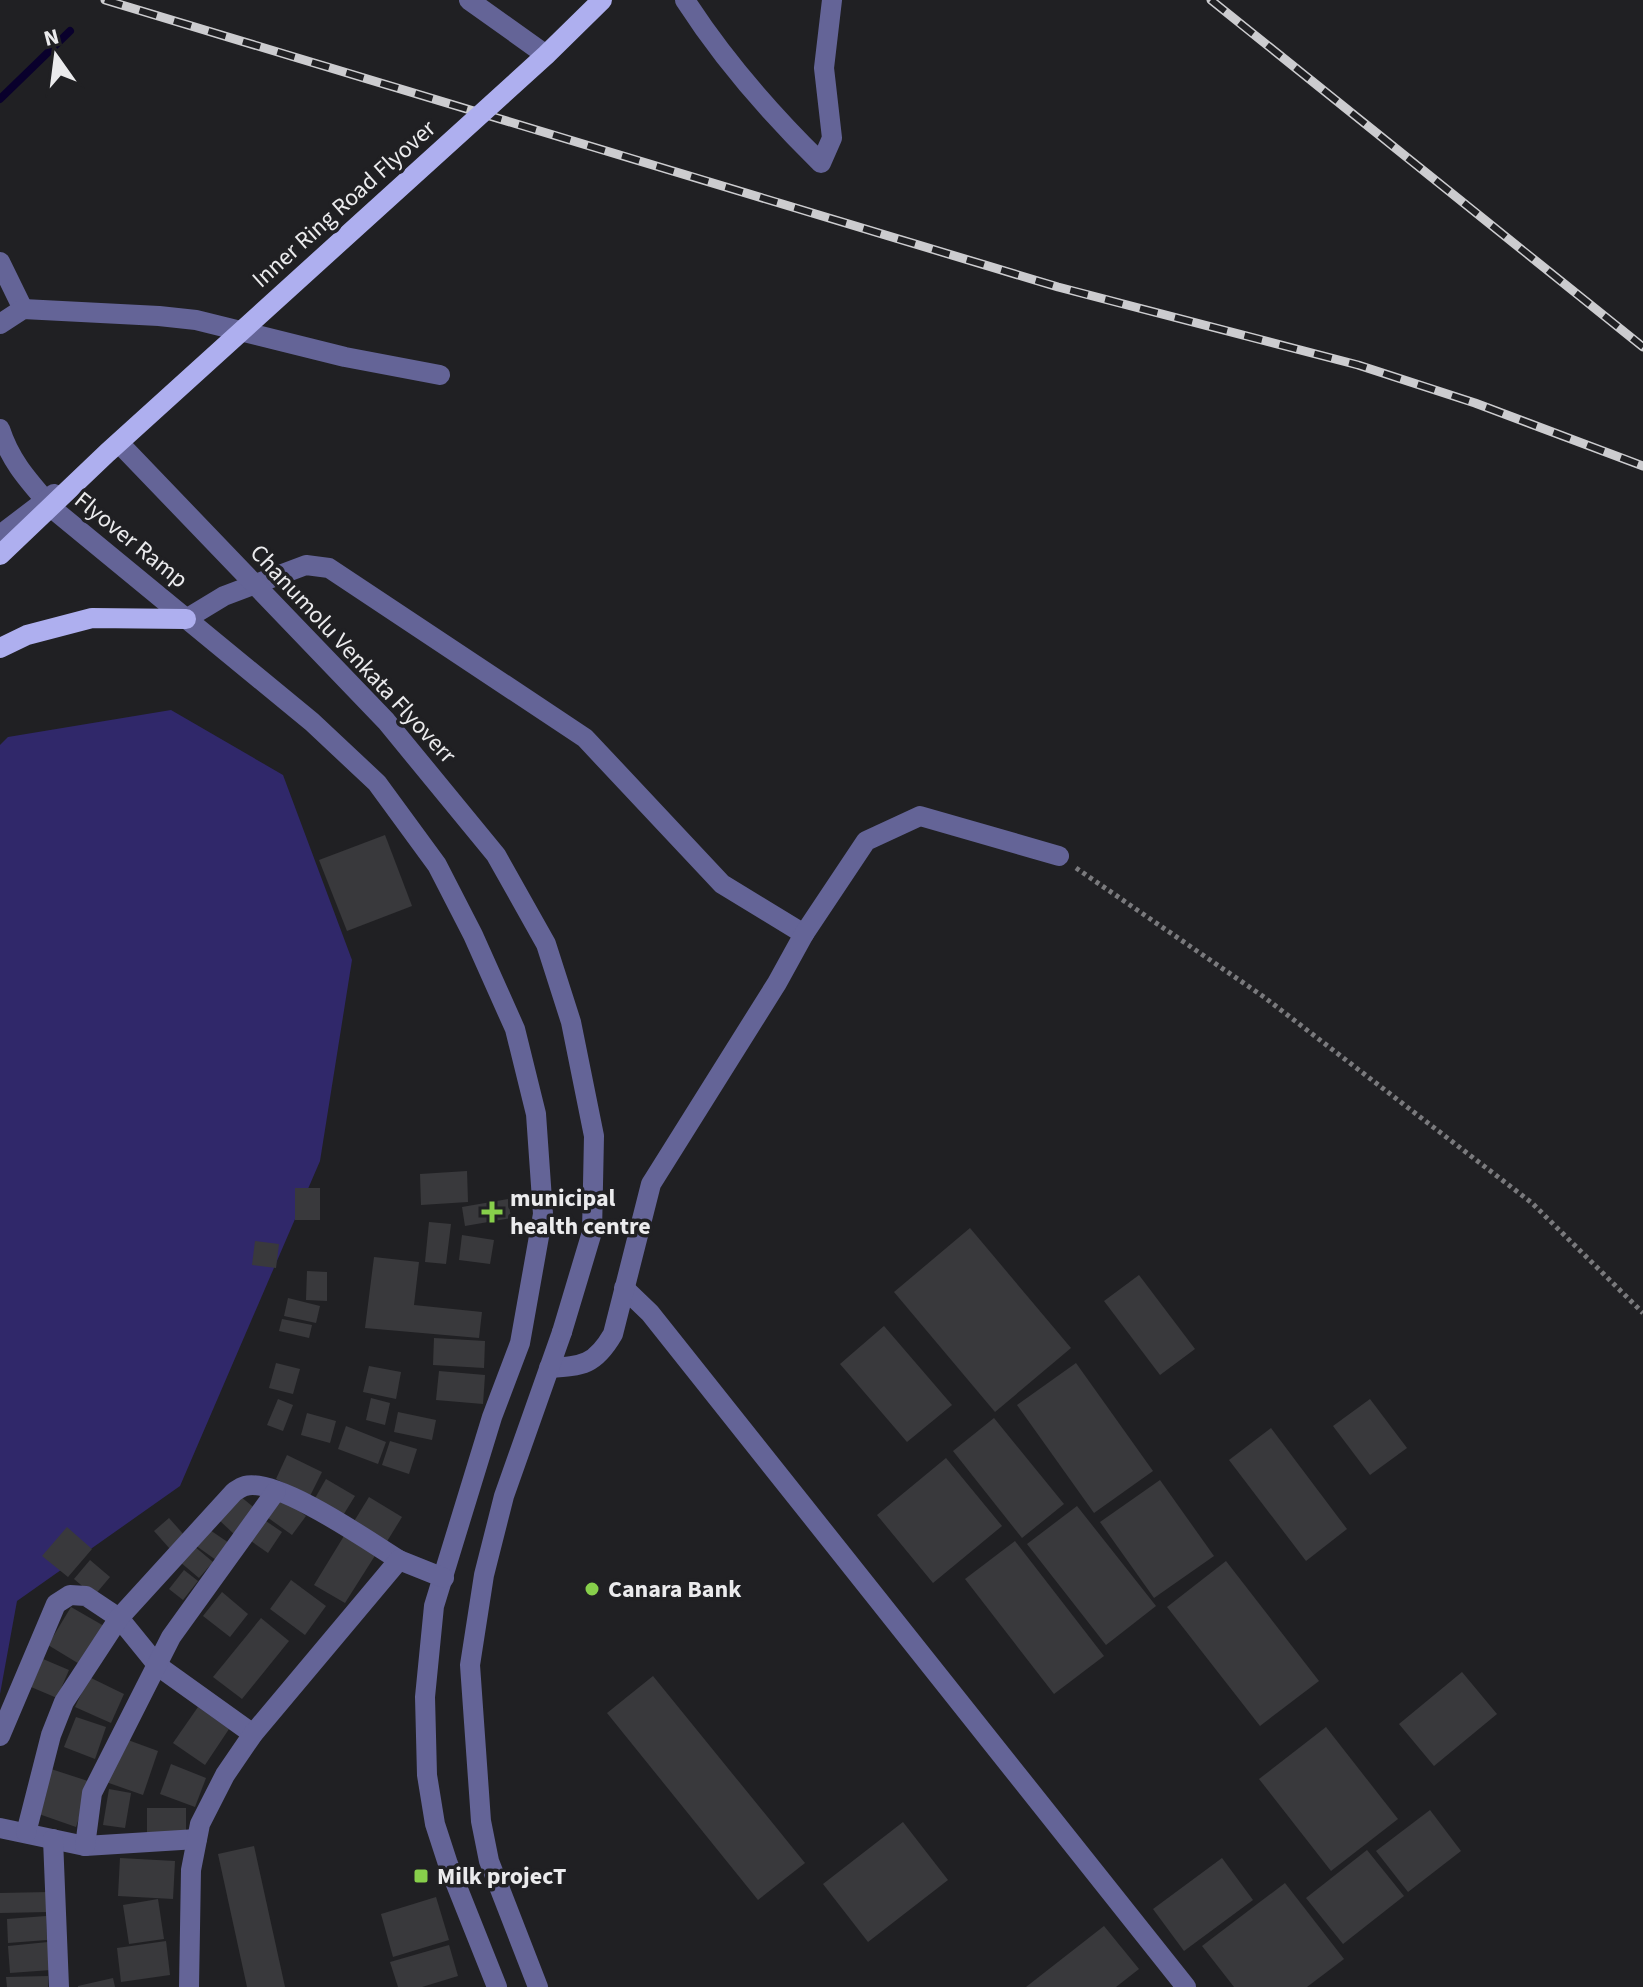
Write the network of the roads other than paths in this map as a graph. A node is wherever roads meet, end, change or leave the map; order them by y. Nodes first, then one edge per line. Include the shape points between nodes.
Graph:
1 (469, 0) edge
2 (602, 0) edge
3 (685, 0) edge
4 (832, 0) edge
5 (546, 55) junction
6 (0, 262) edge
7 (23, 309) junction
8 (0, 324) edge
9 (440, 375) dead end
10 (0, 429) edge
11 (113, 448) junction
12 (8, 466) edge
13 (0, 535) edge
14 (0, 555) edge
15 (186, 619) junction
16 (0, 648) edge
17 (1059, 856) road end
18 (804, 934) junction
19 (624, 1288) junction
20 (549, 1368) junction
21 (276, 1491) junction
22 (399, 1560) junction
23 (444, 1578) junction
24 (119, 1618) junction
25 (158, 1666) junction
26 (253, 1734) junction
27 (0, 1736) edge
28 (0, 1828) edge
29 (26, 1833) junction
30 (53, 1839) junction
31 (197, 1839) junction
32 (85, 1846) junction
33 (59, 1987) edge
34 (189, 1987) edge
35 (497, 1987) edge
36 (538, 1987) edge
37 (1186, 1987) edge

1 - 5 street
2 - 5 main road, Inner Ring Road Flyover, bridge
3 - 4 street via 708,35 821,163 832,138 824,68
5 - 11 main road, Inner Ring Road Flyover, bridge
6 - 7 street
7 - 8 street
7 - 9 street via 196,320
10 - 12 street, Flyover Ramp
11 - 13 street, Flyover Ramp, bridge
11 - 14 main road, Inner Ring Road Flyover, bridge
11 - 20 street, Chanumolu Venkata Flyoverr, bridge via 386,721 496,855 546,944 571,1022 594,1136 592,1232
12 - 15 street, Flyover Ramp
15 - 16 main road via 92,618
15 - 18 street via 224,596 306,565 329,568 585,738 722,884
15 - 23 street, Flyover Ramp via 377,783 437,865 515,1029 536,1114 543,1214 520,1343
17 - 18 street via 920,816 866,841
18 - 19 street via 651,1184
19 - 20 street via 613,1334 601,1355 581,1366
19 - 37 street via 650,1313
20 - 36 street, Chanumolu Venkata Flyoverr via 504,1496 484,1575 470,1665 481,1821 489,1861
21 - 22 street via 334,1518
21 - 24 street via 246,1485 234,1492
21 - 25 street via 171,1637
22 - 23 street
22 - 26 street
23 - 35 street, Flyover Ramp via 434,1606 425,1697 427,1775 448,1864
24 - 25 street
24 - 27 street via 86,1596 70,1595 56,1604
24 - 29 street via 64,1702
25 - 26 street
25 - 32 street via 92,1793
26 - 31 street via 225,1775
28 - 29 street
29 - 30 street
30 - 32 street
30 - 33 street
31 - 32 street
31 - 34 street via 191,1870

